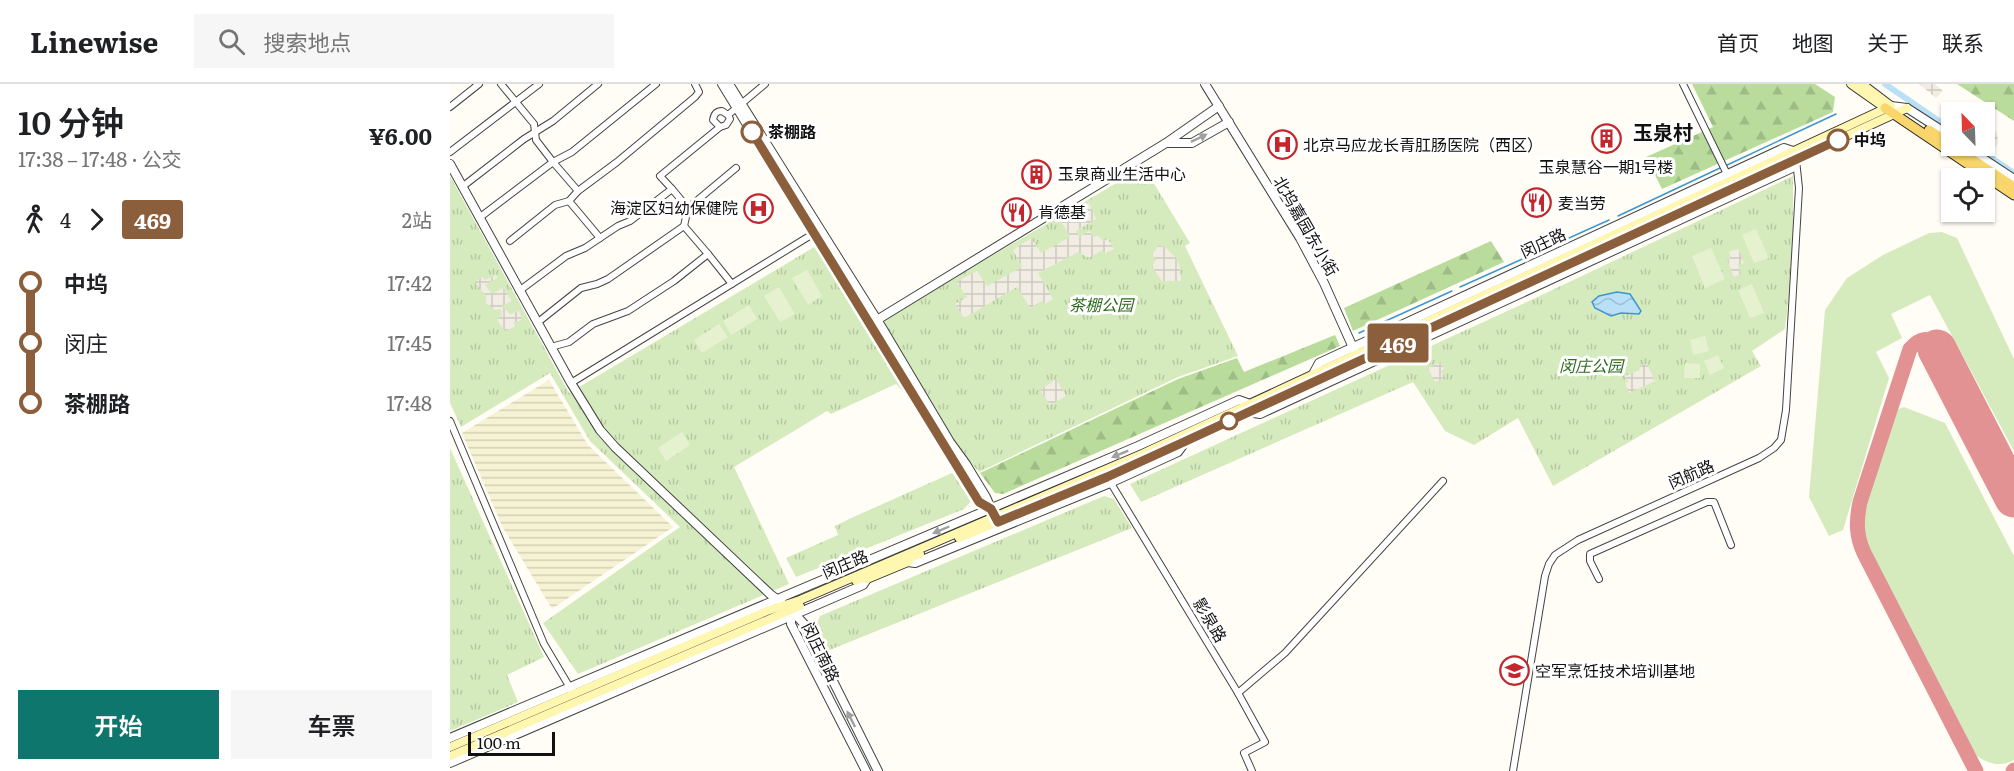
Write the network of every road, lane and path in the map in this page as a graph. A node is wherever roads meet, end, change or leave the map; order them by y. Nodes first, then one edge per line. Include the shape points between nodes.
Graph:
1 (479, 84) edge
2 (501, 84) edge
3 (539, 84) edge
4 (598, 84) edge
5 (656, 84) edge
6 (695, 84) edge
7 (722, 84) edge
8 (729, 84) edge
9 (765, 84) edge
10 (1205, 84) edge
11 (1683, 84) edge
12 (1851, 84) edge
13 (1862, 84) edge
14 (516, 101) junction
15 (739, 106) junction
16 (1219, 106) junction
17 (450, 107) edge
18 (1896, 109) junction
19 (728, 115) junction
20 (1229, 122) junction
21 (720, 127) junction
22 (535, 132) junction
23 (1941, 132) edge
24 (1941, 139) edge
25 (1166, 143) junction
26 (450, 152) edge
27 (1795, 155) junction
28 (1967, 156) edge
29 (1979, 156) edge
30 (553, 162) junction
31 (450, 164) edge
32 (736, 168) dead end
33 (1724, 169) junction
34 (2014, 179) edge
35 (462, 187) junction
36 (2014, 187) edge
37 (672, 189) junction
38 (578, 191) junction
39 (2014, 195) edge
40 (569, 201) junction
41 (688, 208) junction
42 (479, 218) junction
43 (684, 226) junction
44 (817, 232) junction
45 (600, 238) junction
46 (510, 241) dead end
47 (708, 254) junction
48 (1523, 281) junction
49 (732, 284) junction
50 (519, 291) junction
51 (873, 322) junction
52 (537, 323) junction
53 (551, 347) junction
54 (1354, 352) junction
55 (571, 383) junction
56 (1249, 408) junction
57 (450, 421) edge
58 (1108, 480) junction
59 (1443, 482) dead end
60 (995, 516) junction
61 (1731, 545) dead end
62 (911, 563) junction
63 (1599, 579) dead end
64 (777, 600) junction
65 (790, 612) junction
66 (572, 690) junction
67 (1238, 693) junction
68 (450, 738) edge
69 (450, 747) edge
70 (450, 756) edge
71 (450, 763) edge
72 (866, 771) edge
73 (878, 771) edge
74 (1252, 771) edge
75 (1513, 771) edge

1 - 17 street
2 - 14 street
3 - 14 street
4 - 22 street
5 - 30 street via 572,152
6 - 38 street via 699,92 695,97
7 - 15 street
8 - 15 street
9 - 15 street
10 - 16 street, 北坞嘉园东小街
11 - 33 street
12 - 18 main road
13 - 18 main road
14 - 22 street via 534,124
14 - 26 street
15 - 19 street
15 - 44 street
16 - 20 street, 北坞嘉园东小街
16 - 25 street
18 - 23 street
18 - 24 main road
18 - 27 main road, 闵庄路
18 - 39 main road
19 - 21 street via 728,122
19 - 21 street via 718,111 714,115 713,120
25 -> 20 street via 1192,143
20 - 54 street, 北坞嘉园东小街 via 1300,238
21 - 37 street via 660,176
22 - 30 street via 536,140
22 - 35 street
25 - 51 street
27 - 33 street, 闵庄路 via 1784,148
27 - 48 main road, 闵庄路
27 - 48 street, 闵庄路 via 1792,168
27 - 75 street, 闵航路 via 1799,188 1781,440 1759,458 1592,533 1556,555 1545,576
28 - 36 main road
29 - 34 street
30 - 38 street
30 - 42 street
31 - 35 street
32 - 41 street
33 - 48 street, 闵庄路
35 - 42 street
37 - 41 street
37 - 45 street
38 - 40 street
40 - 45 street
40 - 46 street via 555,205
41 - 43 street
42 - 50 street
43 - 47 street
43 - 52 street via 608,279 581,288
44 - 49 street
44 - 51 street
45 - 50 street via 566,256
47 - 49 street
47 - 53 street via 628,311 592,324 569,342
48 - 54 main road, 闵庄路
48 - 56 main road, 闵庄路
49 - 55 street
50 - 52 street
51 - 60 street via 979,502
52 - 53 street
53 - 55 street
54 - 56 main road, 闵庄路
55 - 64 street via 615,447
56 - 58 main road, 闵庄路
56 -> 60 main road, 闵庄路
57 - 66 street via 544,644
58 - 60 main road, 闵庄路
58 - 62 street, 闵庄路
58 - 67 street, 影泉路
59 - 67 street via 1285,653
60 - 62 main road, 闵庄路 via 912,557
60 -> 64 street, 闵庄路
60 - 65 main road, 闵庄路
61 - 63 street via 1714,502 1707,502 1590,554
62 - 65 main road, 闵庄路 via 865,582 862,578
64 - 65 street
64 - 66 street, 闵庄路
65 - 66 main road, 闵庄路 via 767,611
65 - 70 main road, 闵庄路
65 - 71 street, 闵庄路
65 - 72 street, 闵庄南路 via 795,633
73 -> 65 street, 闵庄南路 via 804,625
66 - 68 street, 闵庄路
66 - 69 main road, 闵庄路
67 - 74 street, 影泉路 via 1265,741 1244,753

